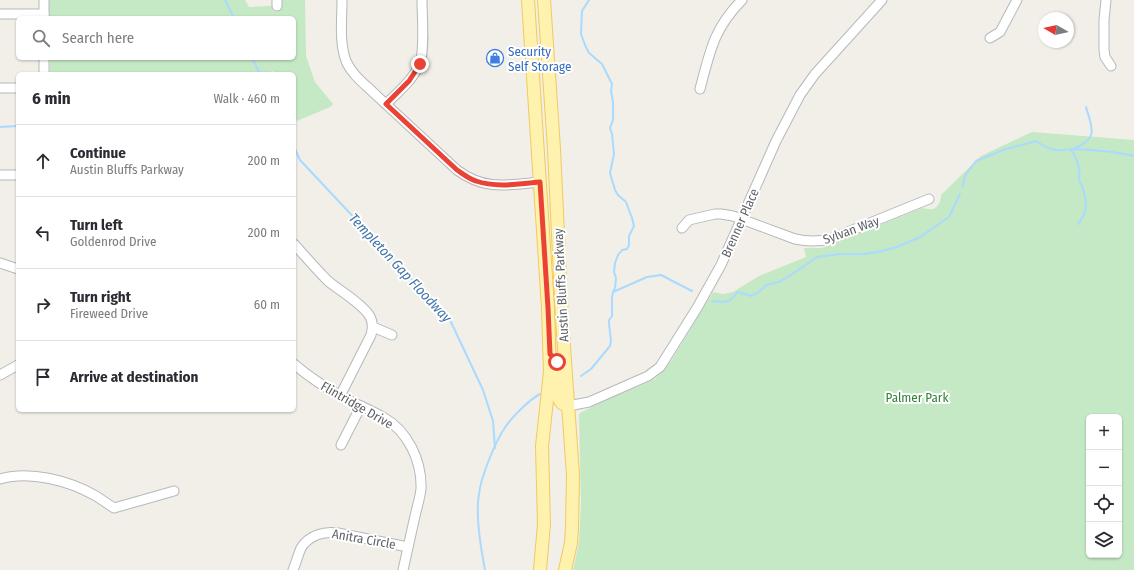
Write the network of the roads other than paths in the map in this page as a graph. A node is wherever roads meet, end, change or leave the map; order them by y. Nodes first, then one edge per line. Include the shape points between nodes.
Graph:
1 (44, 0) edge
2 (342, 0) edge
3 (422, 0) edge
4 (528, 0) edge
5 (544, 0) edge
6 (742, 0) edge
7 (882, 0) edge
8 (1017, 0) edge
9 (1106, 0) edge
10 (0, 14) edge
11 (44, 16) edge
12 (990, 38) dead end
13 (44, 60) edge
14 (1112, 66) dead end
15 (44, 72) edge
16 (0, 88) edge
17 (16, 88) edge
18 (700, 89) dead end
19 (386, 104) junction
20 (0, 175) edge
21 (16, 175) edge
22 (540, 182) junction
23 (930, 198) dead end
24 (742, 220) junction
25 (682, 228) dead end
26 (296, 246) edge
27 (0, 263) edge
28 (16, 268) edge
29 (373, 327) junction
30 (392, 335) dead end
31 (550, 354) junction
32 (16, 366) edge
33 (296, 366) edge
34 (0, 375) edge
35 (340, 396) junction
36 (361, 406) junction
37 (568, 406) junction
38 (341, 445) dead end
39 (0, 479) edge
40 (174, 491) dead end
41 (408, 547) junction
42 (293, 570) edge
43 (403, 570) edge
44 (540, 570) edge
45 (565, 570) edge

1 - 11 street
2 - 19 street via 342,42 347,62 356,75
3 - 19 street via 420,64 409,81
4 - 22 main road, Austin Bluffs Parkway
5 - 37 main road, Austin Bluffs Parkway
6 - 18 street via 716,34
7 - 24 street, Brenner Place via 815,74 800,95 776,141
8 - 12 street via 1000,32
9 - 14 street via 1104,50 1105,57
10 - 11 street
13 - 15 street
16 - 17 street
19 - 22 street via 457,170 471,179 494,185
20 - 21 street
22 - 31 main road, Austin Bluffs Parkway
23 - 24 street, Sylvan Way via 818,242 795,239
24 - 25 street, Sylvan Way via 726,214 715,214 689,220
24 - 37 street, Brenner Place via 721,266 660,367 648,376 590,402
26 - 29 street via 328,280 365,309
27 - 28 street
29 - 30 street
29 - 35 street
31 - 37 main road via 557,362 559,399
31 - 44 main road, Austin Bluffs Parkway via 542,446 544,524
32 - 34 street
33 - 35 street, Flintridge Drive
35 - 36 street, Flintridge Drive
36 - 38 street
36 - 41 street, Flintridge Drive via 394,424 410,444 417,461 420,490
37 - 45 main road, Austin Bluffs Parkway via 573,506 571,543
39 - 40 street via 31,475 71,484 114,508
41 - 42 street, Anitra Circle via 338,533 323,533 312,537 302,546
41 - 43 street, Flintridge Drive

